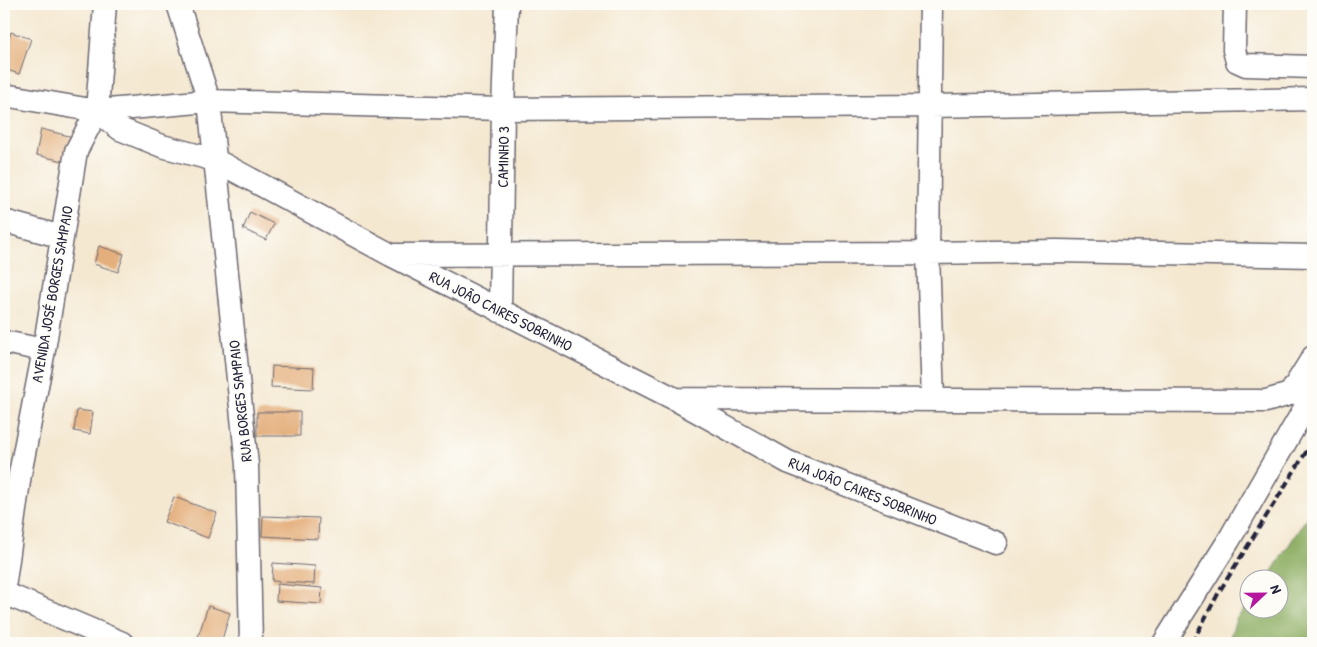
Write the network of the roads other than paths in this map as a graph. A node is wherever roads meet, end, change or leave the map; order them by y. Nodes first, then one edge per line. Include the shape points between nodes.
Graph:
1 (105, 4) edge
2 (178, 4) edge
3 (507, 4) edge
4 (931, 4) edge
5 (1235, 4) edge
6 (1313, 67) edge
7 (4, 95) edge
8 (1313, 99) edge
9 (209, 101) junction
10 (930, 106) junction
11 (504, 109) junction
12 (97, 111) junction
13 (215, 160) junction
14 (4, 221) edge
15 (62, 237) junction
16 (928, 253) junction
17 (391, 254) junction
18 (501, 254) junction
19 (1313, 256) edge
20 (500, 311) junction
21 (4, 342) edge
22 (44, 350) junction
23 (1313, 357) edge
24 (1313, 394) edge
25 (675, 399) junction
26 (933, 400) junction
27 (12, 472) edge
28 (996, 543) dead end
29 (4, 588) edge
30 (4, 593) edge
31 (122, 643) edge
32 (252, 643) edge
33 (1164, 643) edge

1 - 12 street, AVENIDA JOSÉ BORGES SAMPAIO
2 - 9 street, RUA BORGES SAMPAIO
3 - 11 street, CAMINHO 3
4 - 10 street
5 - 6 street via 1234,50 1237,61 1246,65
7 - 12 street, RUA JOÃO CAIRES SOBRINHO
8 - 10 street
9 - 11 street
9 - 12 street
9 - 13 street, RUA BORGES SAMPAIO
10 - 11 street
10 - 16 street
11 - 18 street, CAMINHO 3
12 - 13 street, RUA JOÃO CAIRES SOBRINHO via 120,129 162,146
12 - 15 street, AVENIDA JOSÉ BORGES SAMPAIO via 76,151
13 - 17 street, RUA JOÃO CAIRES SOBRINHO
13 - 32 street, RUA BORGES SAMPAIO via 247,465
14 - 15 street
15 - 22 street, AVENIDA JOSÉ BORGES SAMPAIO
16 - 18 street
16 - 19 street via 1057,251
16 - 26 street
17 - 18 street
17 - 20 street, RUA JOÃO CAIRES SOBRINHO
18 - 20 street, CAMINHO 3
20 - 25 street, RUA JOÃO CAIRES SOBRINHO
21 - 22 street
22 - 27 street, AVENIDA JOSÉ BORGES SAMPAIO
23 - 26 street via 1290,394 1266,401
24 - 33 street via 1229,540
25 - 26 street
25 - 28 street, RUA JOÃO CAIRES SOBRINHO via 788,462
27 - 29 street, AVENIDA JOSÉ BORGES SAMPAIO
30 - 31 street

